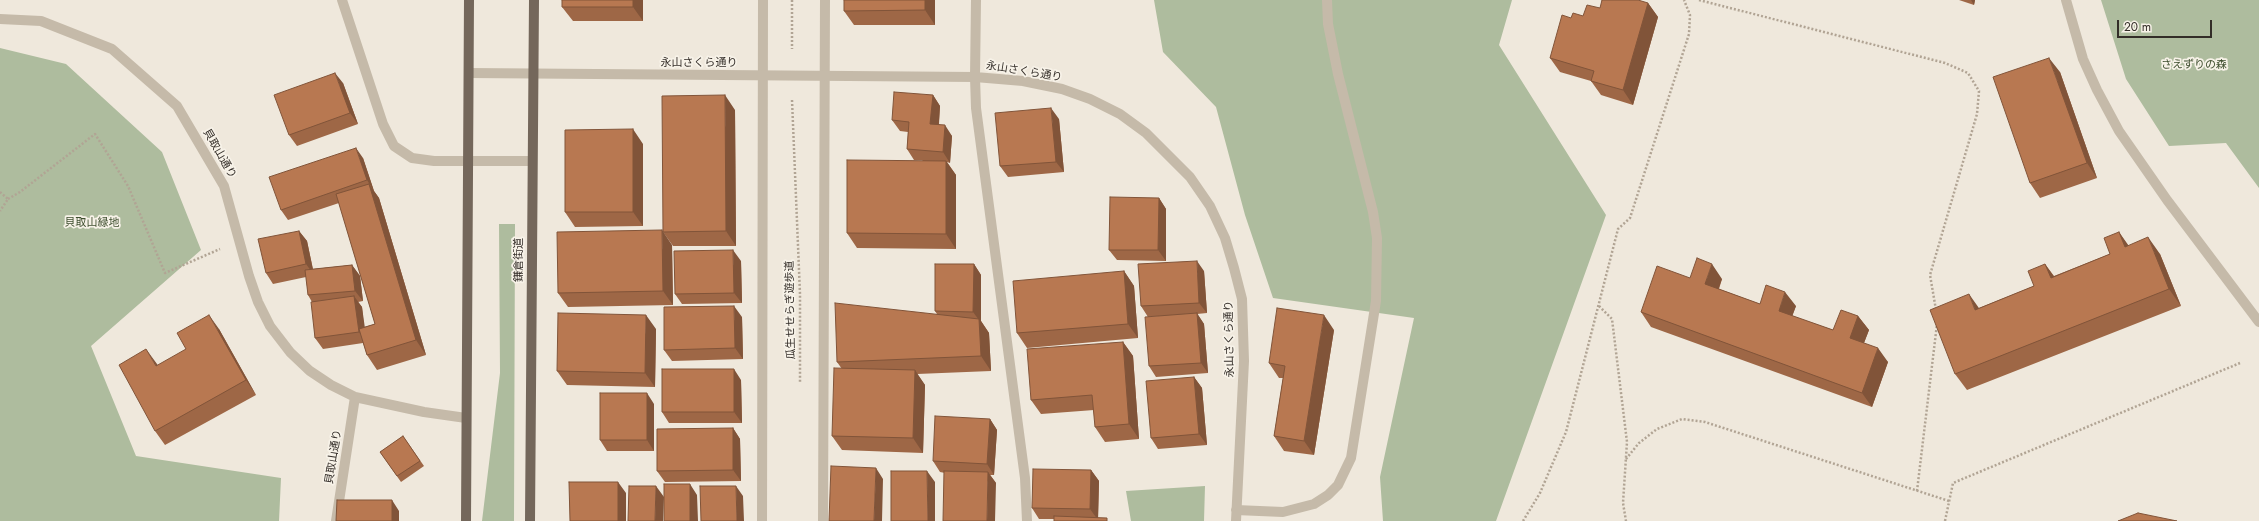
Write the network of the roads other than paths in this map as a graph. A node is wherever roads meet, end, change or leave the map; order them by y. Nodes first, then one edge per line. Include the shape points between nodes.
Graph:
1 (342, 0) edge
2 (469, 0) edge
3 (534, 0) edge
4 (763, 0) edge
5 (825, 0) edge
6 (976, 0) edge
7 (1327, 0) edge
8 (2066, 0) edge
9 (0, 19) edge
10 (469, 73) junction
11 (533, 73) junction
12 (763, 75) junction
13 (826, 75) junction
14 (975, 76) junction
15 (468, 161) junction
16 (532, 161) junction
17 (2259, 322) edge
18 (355, 397) junction
19 (466, 418) junction
20 (1236, 510) junction
21 (336, 521) edge
22 (466, 521) edge
23 (530, 521) edge
24 (762, 521) edge
25 (823, 521) edge
26 (1027, 521) edge
27 (1236, 521) edge

1 - 15 street via 382,124 394,146 412,158
2 - 10 main road
3 - 11 main road, 鎌倉街道
4 - 12 street
5 - 13 street
6 - 14 street
7 - 20 street via 1328,24 1338,74 1373,212 1377,238 1376,301 1351,458 1338,485 1314,504 1283,512
8 - 17 street via 2083,59 2119,131
9 - 18 street, 貝取山通り via 41,21 112,49 177,106 224,186 251,283 270,326 290,352 310,371
10 - 11 street, 永山さくら通り
10 - 15 main road
11 - 12 street, 永山さくら通り
11 - 16 main road, 鎌倉街道
12 - 13 street, 永山さくら通り
12 - 24 street
13 - 14 street, 永山さくら通り
13 - 25 street
14 - 20 street, 永山さくら通り via 1023,81 1062,89 1120,114 1172,157 1210,206 1225,238 1242,299 1244,361
14 - 26 street via 976,108 1026,478
15 - 16 street
15 - 19 main road
16 - 23 main road, 鎌倉街道
18 - 19 street, 貝取山通り
18 - 21 street, 貝取山通り
19 - 22 main road
20 - 27 street, 永山さくら通り

